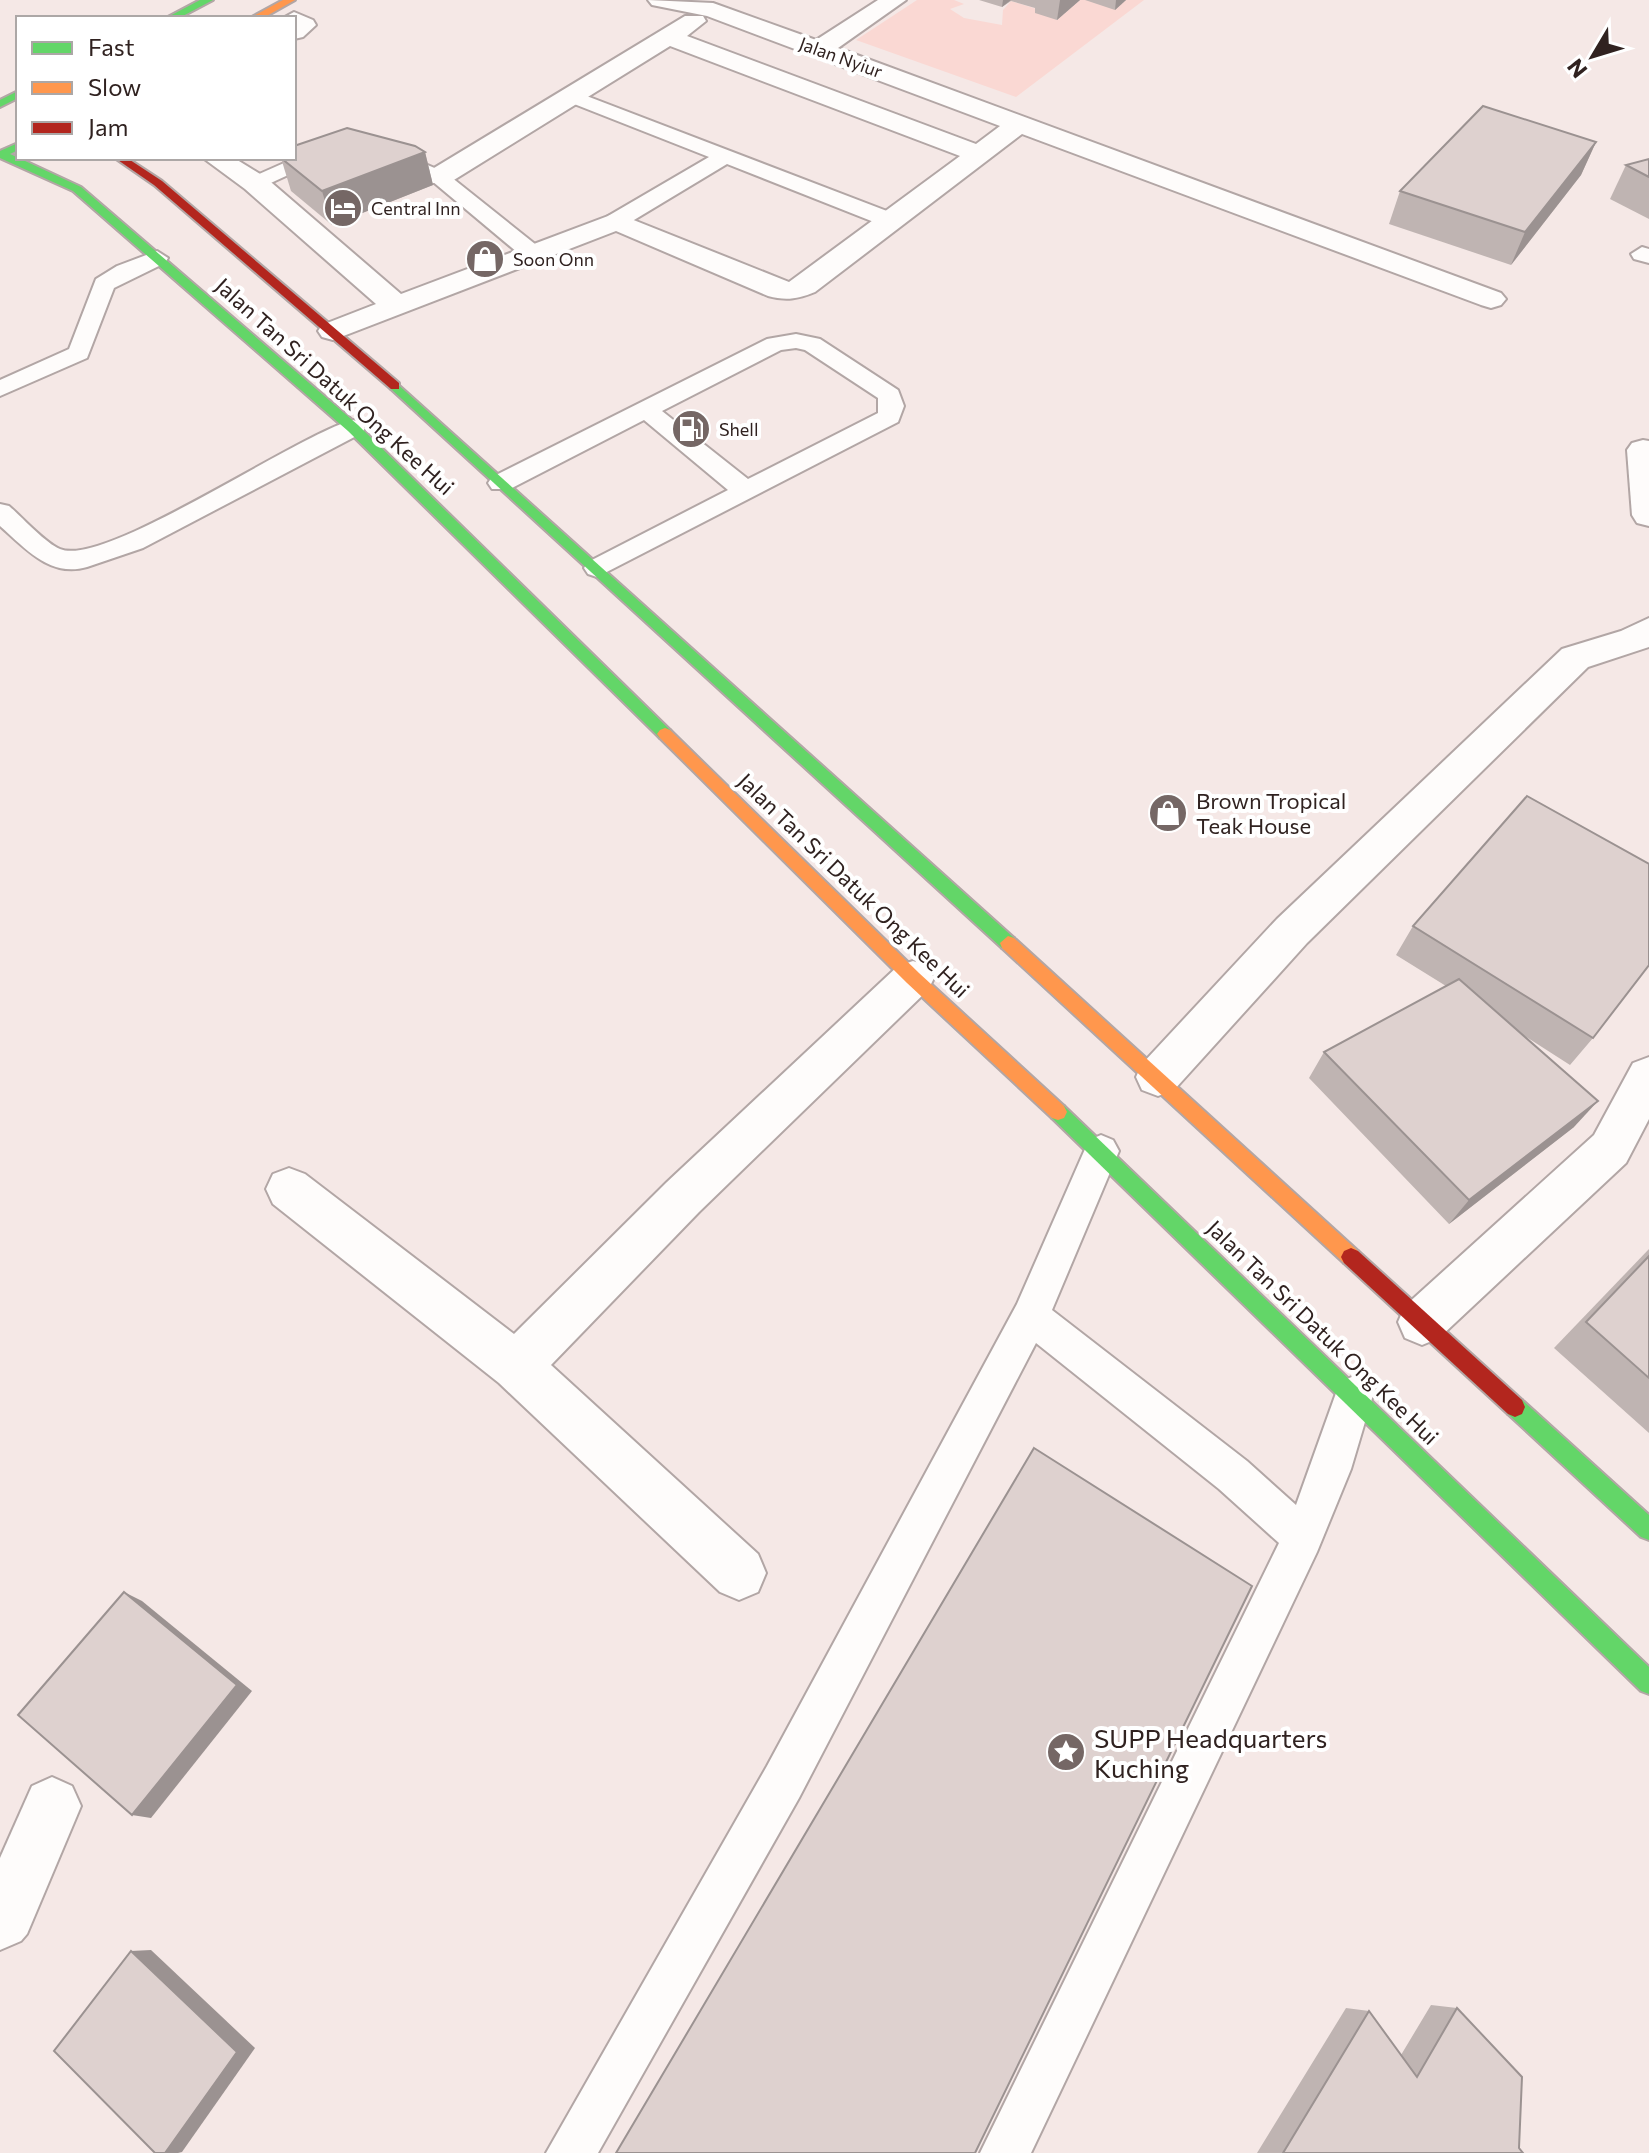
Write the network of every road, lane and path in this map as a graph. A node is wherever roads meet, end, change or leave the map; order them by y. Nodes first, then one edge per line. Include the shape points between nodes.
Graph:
1 (208, 0) edge
2 (660, 0) edge
3 (894, 0) edge
4 (713, 10) junction
5 (175, 16) edge
6 (668, 37) junction
7 (819, 49) junction
8 (571, 96) junction
9 (1019, 124) junction
10 (351, 143) edge
11 (389, 154) edge
12 (979, 154) junction
13 (725, 156) junction
14 (21, 160) edge
15 (123, 160) edge
16 (219, 160) edge
17 (439, 177) junction
18 (255, 183) junction
19 (616, 221) junction
20 (892, 221) junction
21 (532, 253) junction
22 (157, 258) junction
23 (1491, 299) dead end
24 (395, 305) junction
25 (333, 331) junction
26 (0, 389) edge
27 (646, 410) junction
28 (353, 428) junction
29 (1643, 450) dead end
30 (501, 483) junction
31 (746, 491) junction
32 (0, 512) edge
33 (1649, 515) edge
34 (597, 568) junction
35 (1649, 630) edge
36 (913, 978) junction
37 (1649, 1076) edge
38 (1158, 1077) junction
39 (1101, 1151) junction
40 (289, 1189) dead end
41 (1031, 1316) junction
42 (1422, 1322) junction
43 (516, 1366) junction
44 (1354, 1395) junction
45 (1649, 1529) edge
46 (1303, 1538) junction
47 (739, 1573) dead end
48 (1649, 1683) edge
49 (52, 1806) dead end
50 (0, 1920) edge
51 (571, 2153) edge
52 (1005, 2153) edge

1 - 5 main road
2 - 4 street, Jalan Nyiur
3 - 7 street
4 - 6 street
4 - 7 street, Jalan Nyiur
6 - 8 street
6 - 12 street
7 - 9 street, Jalan Nyiur
8 - 13 lane
8 - 17 street
9 - 12 street
9 - 23 street, Jalan Nyiur
10 - 18 lane
11 - 17 lane
12 - 20 street
13 - 19 lane
13 - 20 lane
14 - 22 main road, Jalan Tan Sri Datuk Ong Kee Hui via 77,189
15 - 25 main road, Jalan Tan Sri Datuk Ong Kee Hui via 158,183
16 - 18 street
17 - 21 lane
18 - 24 street
19 - 20 street via 778,290 793,291
19 - 21 street
21 - 24 street
22 - 26 lane via 104,284 79,353
22 - 28 main road, Jalan Tan Sri Datuk Ong Kee Hui
24 - 25 street
25 - 30 main road, Jalan Tan Sri Datuk Ong Kee Hui
27 - 30 lane
27 - 31 lane
27 - 31 lane via 775,344 796,341 812,344 889,395 889,417
28 - 32 lane via 134,542 78,561 52,557
28 - 36 main road, Jalan Tan Sri Datuk Ong Kee Hui
29 - 33 street
30 - 34 main road, Jalan Tan Sri Datuk Ong Kee Hui
31 - 34 lane
34 - 38 main road, Jalan Tan Sri Datuk Ong Kee Hui
35 - 38 street via 1634,640 1575,658 1292,931
36 - 39 main road, Jalan Tan Sri Datuk Ong Kee Hui
36 - 43 street via 683,1197
37 - 42 street via 1610,1149
38 - 42 main road, Jalan Tan Sri Datuk Ong Kee Hui
39 - 41 lane
39 - 44 main road, Jalan Tan Sri Datuk Ong Kee Hui
40 - 43 street
41 - 46 lane via 1233,1475
41 - 51 lane via 783,1782
42 - 45 main road, Jalan Tan Sri Datuk Ong Kee Hui
43 - 47 street
44 - 46 lane
44 - 48 main road, Jalan Tan Sri Datuk Ong Kee Hui
46 - 52 lane
49 - 50 street

